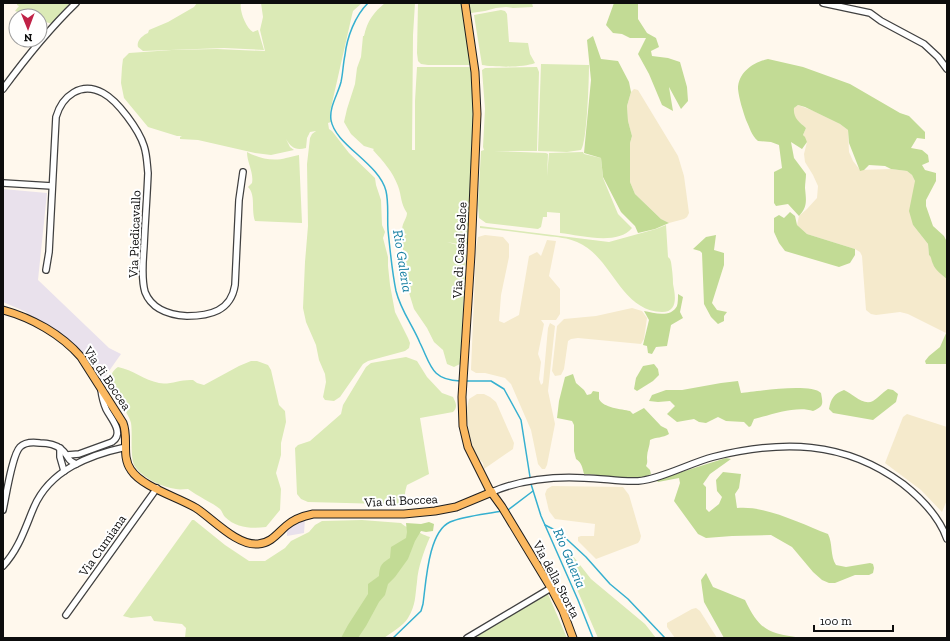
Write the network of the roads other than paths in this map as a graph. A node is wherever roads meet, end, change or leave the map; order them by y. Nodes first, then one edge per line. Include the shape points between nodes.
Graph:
1 (76, 3) edge
2 (465, 3) edge
3 (824, 3) edge
4 (947, 69) edge
5 (3, 89) edge
6 (243, 172) dead end
7 (3, 183) edge
8 (52, 186) junction
9 (46, 270) dead end
10 (3, 310) edge
11 (101, 390) junction
12 (126, 447) junction
13 (60, 448) junction
14 (67, 456) junction
15 (76, 464) junction
16 (64, 471) junction
17 (156, 488) junction
18 (492, 492) junction
19 (3, 510) edge
20 (947, 540) edge
21 (3, 566) edge
22 (551, 588) junction
23 (66, 615) dead end
24 (468, 638) edge
25 (574, 638) edge

1 - 5 street via 50,30
2 - 18 main road, Via di Casal Selce via 475,72 477,114 472,254 462,398 463,426 468,447
3 - 4 street via 870,13 881,22 924,44 938,56
6 - 8 street, Via Piedicavallo via 234,290 230,301 223,307 213,314 202,316 170,314 156,307 148,298 143,275 148,178 146,155 141,139 128,118 102,92 77,91 64,99 56,117
7 - 8 street
8 - 9 street, Via Piedicavallo
10 - 11 main road, Via di Boccea via 49,330 65,341 81,357
11 - 12 main road, Via di Boccea via 123,423
11 - 14 street via 106,408 117,427 116,439 79,454
12 - 15 street
12 - 17 main road, Via di Boccea via 127,463 132,472
13 - 14 street
13 - 16 street
13 - 19 street via 37,442 26,443 19,448
14 - 15 street
15 - 16 street
16 - 21 street via 45,488 14,554
17 - 18 main road, Via di Boccea via 197,509 244,542 253,544 269,541 290,523 313,514 434,512 456,507
17 - 23 street, Via Cumiana
18 - 20 street, Via di Boccea via 536,481 582,478 640,481 733,452 778,446 817,448 856,458 892,475 926,504 938,520
18 - 22 main road, Via della Storta
22 - 24 street
22 - 25 main road, Via della Storta

